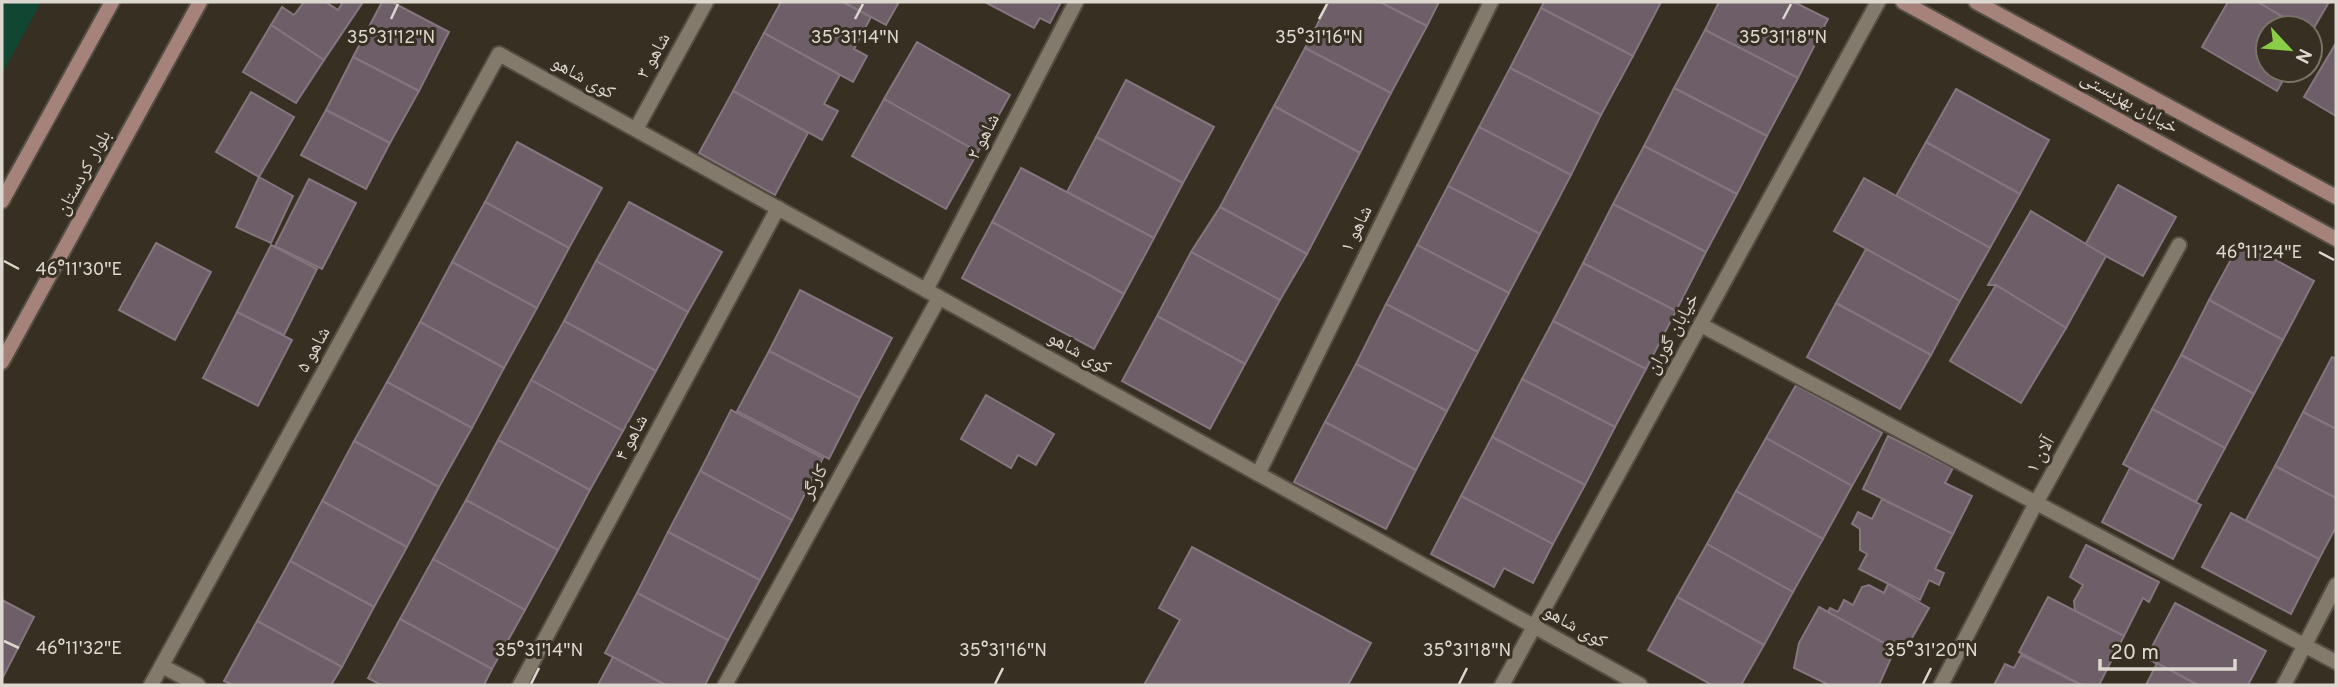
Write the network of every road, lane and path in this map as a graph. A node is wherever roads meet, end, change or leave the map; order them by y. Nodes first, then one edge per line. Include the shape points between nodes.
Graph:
1 (112, 2) edge
2 (200, 2) edge
3 (706, 2) edge
4 (1076, 2) edge
5 (1491, 2) edge
6 (1878, 2) edge
7 (1903, 2) edge
8 (1976, 2) edge
9 (499, 54) joint
10 (636, 130) junction
11 (2336, 197) edge
12 (2, 201) edge
13 (778, 208) junction
14 (2336, 239) edge
15 (2179, 245) dead end
16 (933, 294) junction
17 (1700, 325) junction
18 (2, 362) edge
19 (1258, 474) junction
20 (2036, 503) junction
21 (2336, 584) edge
22 (1534, 627) junction
23 (2304, 645) junction
24 (2336, 662) edge
25 (162, 666) junction
26 (151, 685) edge
27 (198, 685) edge
28 (520, 685) edge
29 (725, 685) edge
30 (1502, 685) edge
31 (1640, 685) edge
32 (1941, 685) edge
33 (2284, 685) edge

1 - 12 street
2 - 18 street, بلوار کردستان
3 - 10 street, شاهو ۳
4 - 16 street, شاهو ۲
5 - 19 street, شاهو ۱
6 - 17 street, خیابان گوران
7 - 14 street, خیابان بهزیستی
8 - 11 street, خیابان بهزیستی
9 - 10 street, کوی شاهو
9 - 25 street, شاهو ۵
10 - 13 street, کوی شاهو
13 - 16 street, کوی شاهو
13 - 28 street, شاهو ۴
15 - 20 street, آلان ۱
16 - 19 street, کوی شاهو
16 - 29 street, کارگر
17 - 20 street
17 - 22 street, خیابان گوران
19 - 22 street, کوی شاهو
20 - 23 street
20 - 32 street, آلان ۱
21 - 23 street
22 - 30 street, خیابان گوران
22 - 31 street, کوی شاهو
23 - 24 street
23 - 33 street
25 - 26 street, شاهو ۵
25 - 27 street

